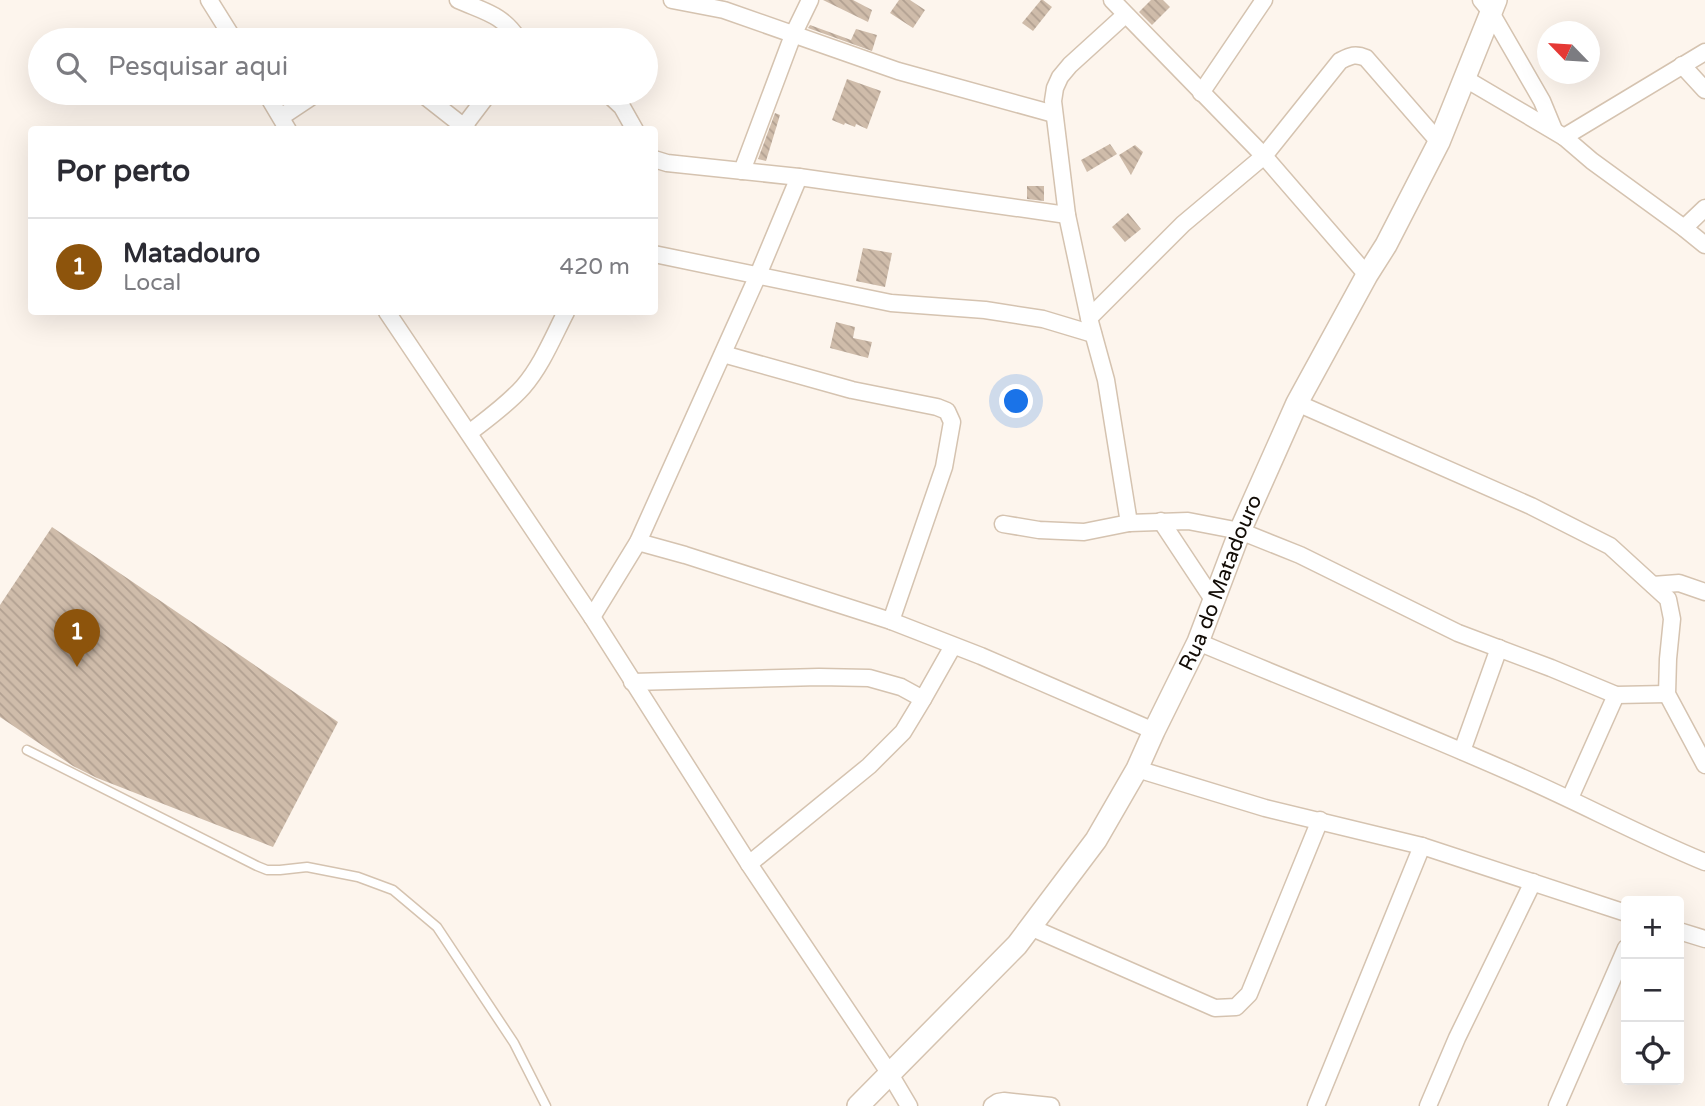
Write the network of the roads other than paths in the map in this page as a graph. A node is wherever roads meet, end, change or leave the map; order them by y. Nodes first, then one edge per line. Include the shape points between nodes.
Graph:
1 (209, 0) edge
2 (458, 0) edge
3 (671, 0) edge
4 (810, 0) edge
5 (1264, 0) edge
6 (1117, 4) edge
7 (1489, 4) edge
8 (226, 28) edge
9 (511, 28) edge
10 (793, 35) junction
11 (1705, 52) edge
12 (1682, 65) junction
13 (1464, 78) junction
14 (1705, 90) edge
15 (1201, 93) junction
16 (274, 105) edge
17 (304, 105) edge
18 (436, 105) edge
19 (481, 105) edge
20 (620, 105) edge
21 (1054, 114) junction
22 (285, 123) edge
23 (463, 126) edge
24 (467, 126) edge
25 (633, 126) edge
26 (1559, 133) junction
27 (1439, 142) junction
28 (1264, 156) junction
29 (658, 160) edge
30 (743, 171) junction
31 (799, 177) junction
32 (1705, 208) edge
33 (1068, 215) junction
34 (1684, 228) junction
35 (1705, 245) edge
36 (658, 255) edge
37 (758, 275) junction
38 (1367, 275) junction
39 (390, 315) edge
40 (565, 315) edge
41 (1091, 326) junction
42 (723, 354) junction
43 (1297, 403) junction
44 (468, 433) junction
45 (1161, 521) junction
46 (1129, 523) junction
47 (1003, 524) dead end
48 (1240, 531) junction
49 (638, 542) junction
50 (1653, 585) junction
51 (1705, 592) edge
52 (1214, 601) junction
53 (592, 617) junction
54 (891, 621) junction
55 (1198, 642) junction
56 (953, 646) junction
57 (1499, 648) junction
58 (632, 682) junction
59 (1667, 694) junction
60 (1616, 695) junction
61 (923, 699) junction
62 (1154, 731) junction
63 (27, 750) dead end
64 (1462, 751) junction
65 (1705, 765) edge
66 (1137, 769) junction
67 (1570, 798) junction
68 (1320, 820) junction
69 (1422, 846) junction
70 (1705, 862) edge
71 (749, 864) junction
72 (1532, 882) junction
73 (1621, 911) edge
74 (1030, 928) junction
75 (1684, 933) edge
76 (1705, 939) edge
77 (1621, 959) edge
78 (890, 1074) junction
79 (547, 1106) edge
80 (858, 1106) edge
81 (909, 1106) edge
82 (992, 1106) edge
83 (1051, 1106) edge
84 (1317, 1106) edge
85 (1428, 1106) edge
86 (1557, 1106) edge

1 - 8 street
2 - 9 street
3 - 10 street via 724,10
4 - 10 street
5 - 15 street
6 - 15 street
6 - 21 street via 1060,78
7 - 13 street, Rua do Matadouro
7 - 26 street
10 - 21 street via 898,71
10 - 30 street
11 - 12 street
12 - 14 street
12 - 26 street
13 - 26 street
13 - 27 street, Rua do Matadouro
15 - 28 street
16 - 22 street
17 - 22 street
18 - 23 street
19 - 24 street
20 - 25 street
21 - 33 street
26 - 34 street
27 - 28 street via 1366,58 1357,54 1340,61
27 - 38 street, Rua do Matadouro
28 - 38 street
28 - 41 street via 1184,224
29 - 30 street
30 - 31 street
31 - 33 street
31 - 37 street
32 - 34 street
33 - 41 street
34 - 35 street
36 - 37 street
37 - 41 street via 891,303 985,310
37 - 42 street
38 - 43 street, Rua do Matadouro
39 - 44 street
40 - 44 street via 522,388
41 - 46 street via 1106,380
42 - 49 street
42 - 54 street via 947,411 952,422 944,467
43 - 48 street, Rua do Matadouro
43 - 50 street via 1599,540
44 - 53 street
45 - 46 street
45 - 48 street
45 - 52 street
46 - 47 street via 1084,533
48 - 52 street, Rua do Matadouro
48 - 57 street
49 - 53 street
49 - 54 street
50 - 51 street via 1679,583
50 - 59 street via 1668,599 1672,619
52 - 55 street, Rua do Matadouro
53 - 58 street
54 - 56 street
55 - 62 street, Rua do Matadouro
55 - 64 street
56 - 61 street
56 - 62 street
57 - 60 street
57 - 64 street
58 - 61 street via 869,678
58 - 71 street
59 - 60 street
59 - 65 street
60 - 67 street
61 - 71 street via 902,732 869,766
62 - 66 street, Rua do Matadouro
63 - 79 lane via 257,866 268,870 307,867 358,877 393,890 437,927 514,1043
64 - 67 street
66 - 68 street
66 - 74 street, Rua do Matadouro via 1096,840
67 - 70 street
68 - 69 street
68 - 74 street via 1249,994 1236,1007 1214,1008
69 - 72 street
69 - 84 street
71 - 78 street
72 - 73 street
72 - 85 street
74 - 78 street, Rua do Matadouro
75 - 76 street
77 - 86 street
78 - 80 street, Rua do Matadouro
78 - 81 street
82 - 83 street via 1004,1101

